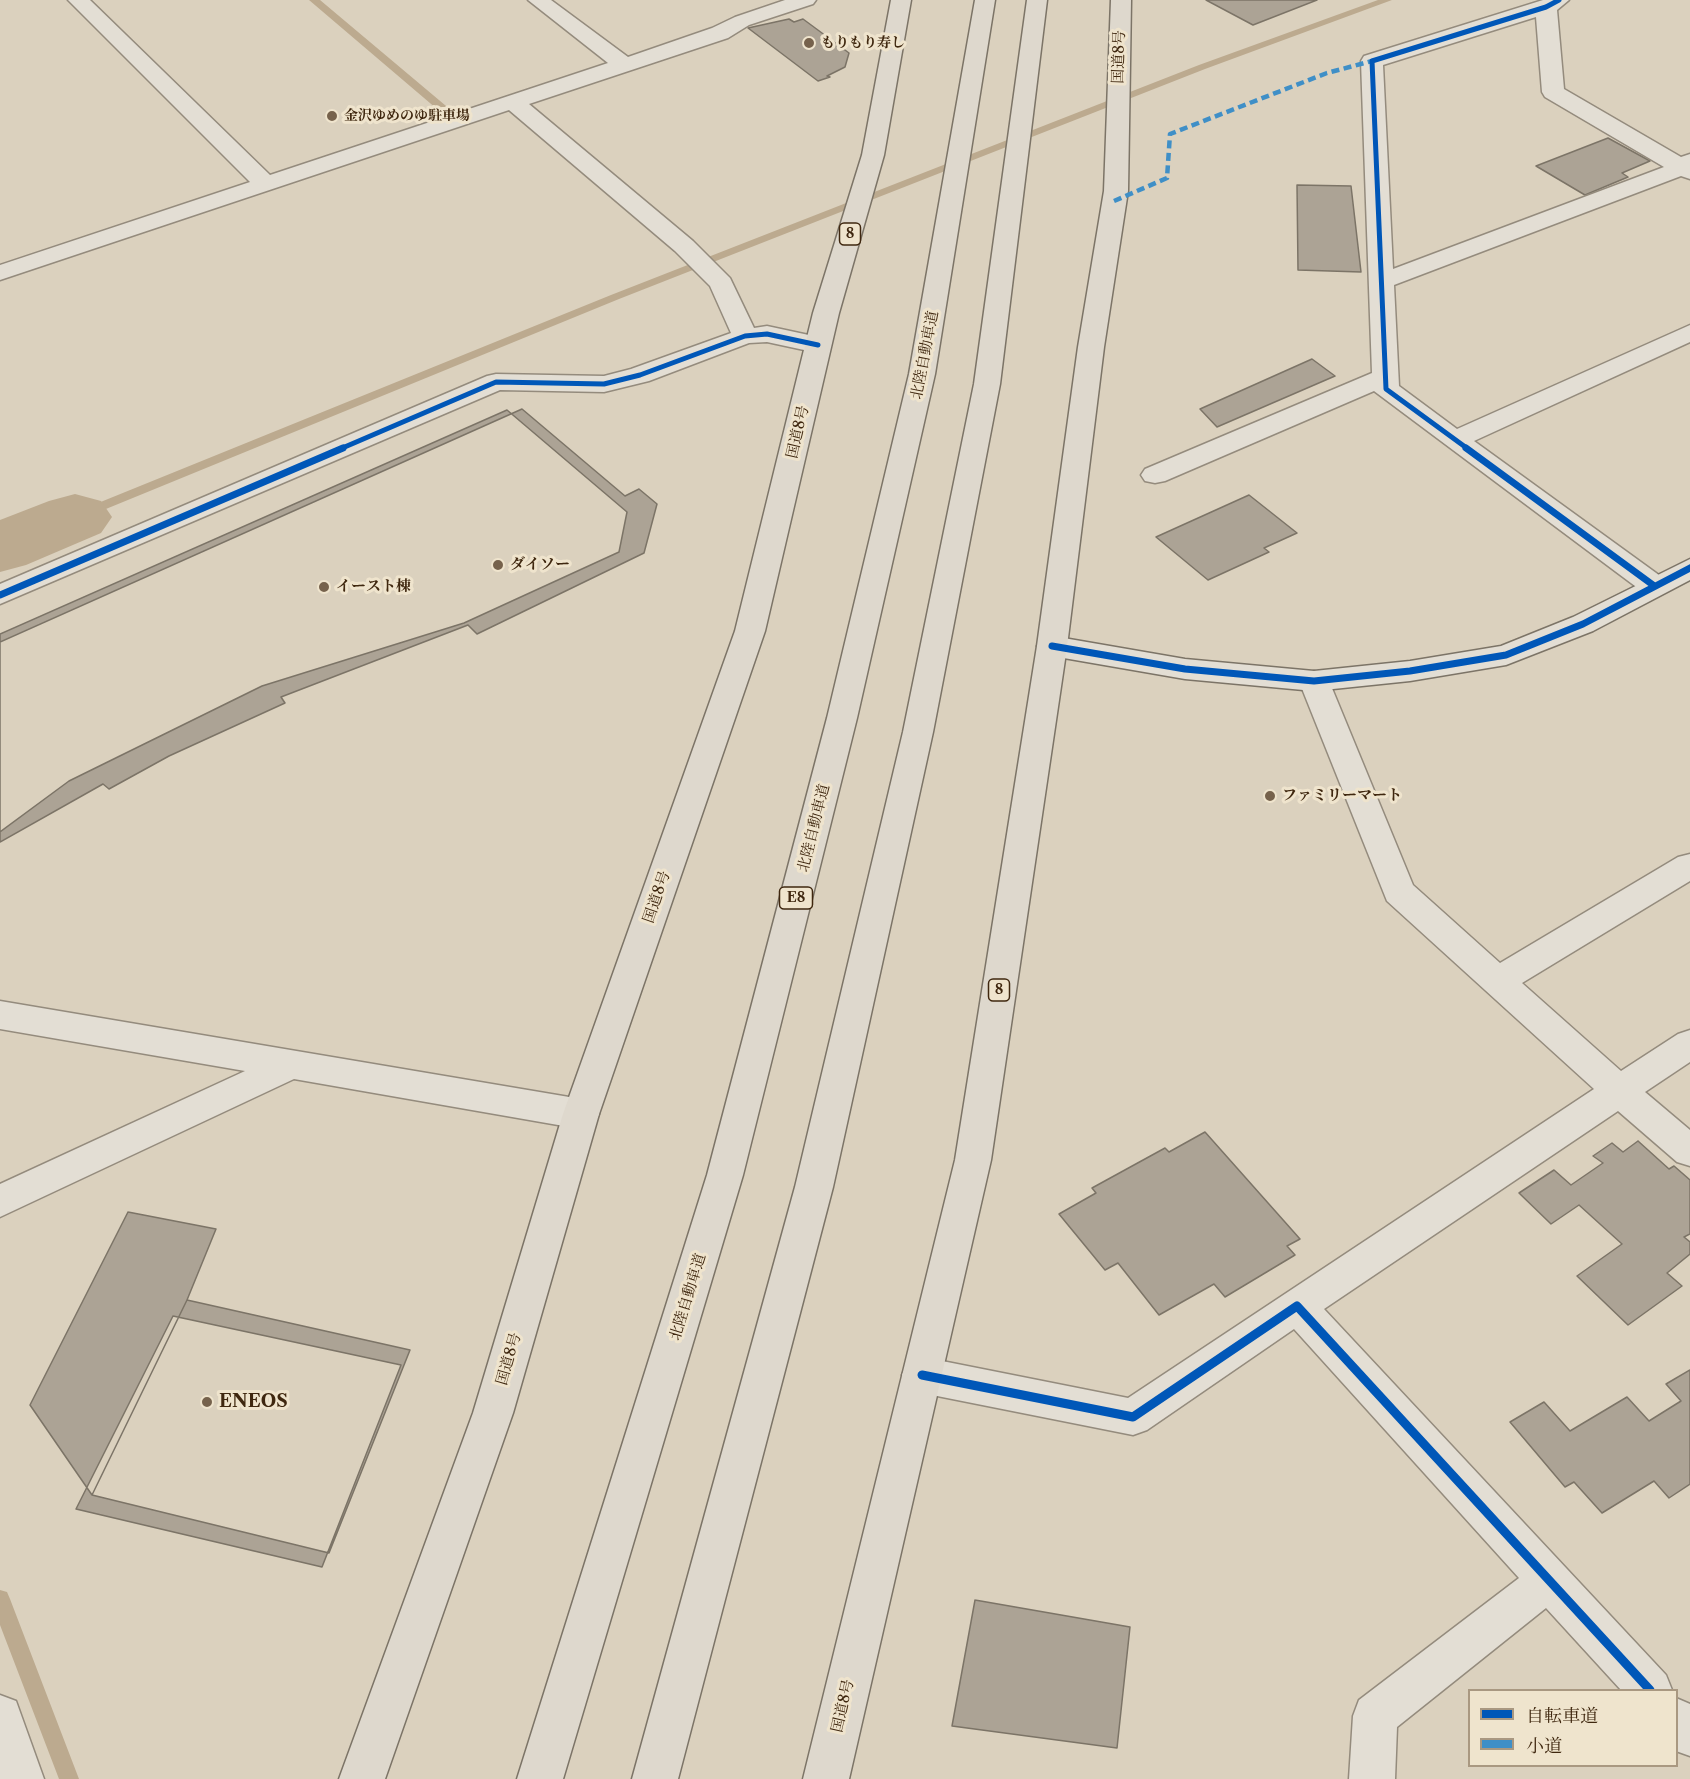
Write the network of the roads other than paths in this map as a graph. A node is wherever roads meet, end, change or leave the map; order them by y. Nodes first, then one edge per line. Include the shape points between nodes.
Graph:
1 (78, 0) edge
2 (538, 0) edge
3 (901, 0) edge
4 (985, 0) edge
5 (1037, 0) edge
6 (1121, 0) edge
7 (792, 2) edge
8 (1552, 3) edge
9 (625, 65) junction
10 (513, 102) junction
11 (1687, 167) edge
12 (266, 184) junction
13 (0, 273) edge
14 (1380, 282) junction
15 (822, 329) junction
16 (1690, 333) edge
17 (745, 336) junction
18 (1385, 377) junction
19 (1454, 440) junction
20 (1155, 475) dead end
21 (1690, 568) edge
22 (1653, 585) junction
23 (0, 595) edge
24 (1052, 645) junction
25 (1314, 681) junction
26 (1690, 866) edge
27 (1497, 981) junction
28 (0, 1015) edge
29 (1690, 1044) edge
30 (289, 1066) junction
31 (1618, 1090) junction
32 (581, 1114) junction
33 (1690, 1151) edge
34 (0, 1201) edge
35 (1297, 1306) junction
36 (922, 1375) junction
37 (1549, 1580) junction
38 (1649, 1689) edge
39 (0, 1717) edge
40 (1678, 1721) edge
41 (1690, 1734) edge
42 (21, 1779) edge
43 (362, 1779) edge
44 (540, 1779) edge
45 (655, 1779) edge
46 (826, 1779) edge
47 (1372, 1779) edge

1 - 12 street
2 - 9 street
3 - 15 highway, 国道8号 / 8 via 873,155
4 - 44 highway, 北陸自動車道 / E8 via 922,374 843,718 725,1175
5 - 45 highway via 987,384 918,732 814,1188
6 - 24 highway, 国道8号 / 8 via 1116,191
7 - 9 street via 720,33
8 - 11 street via 1553,92
8 - 14 street via 1372,61
9 - 10 street
10 - 12 street
10 - 17 street via 684,246 721,283
11 - 14 street
12 - 13 street
14 - 18 street
15 - 17 street
15 - 32 highway, 国道8号 / 8 via 750,631
16 - 19 street
17 - 23 street via 640,375 604,384 496,381
18 - 19 street via 1386,389
18 - 20 street
19 - 22 street
21 - 22 street
22 - 25 street via 1583,624 1506,655
24 - 25 street via 1185,669
24 - 36 highway, 国道8号 / 8 via 973,1160
25 - 27 street via 1399,892
26 - 27 street
27 - 31 street
28 - 30 street
29 - 31 street
30 - 32 street
30 - 34 street
31 - 33 street
31 - 35 street
32 - 43 highway, 国道8号 / 8 via 492,1413
35 - 36 street via 1133,1417
35 - 37 street
36 - 46 highway, 国道8号 / 8
37 - 38 street
37 - 47 street via 1375,1716
39 - 42 street
40 - 41 street

